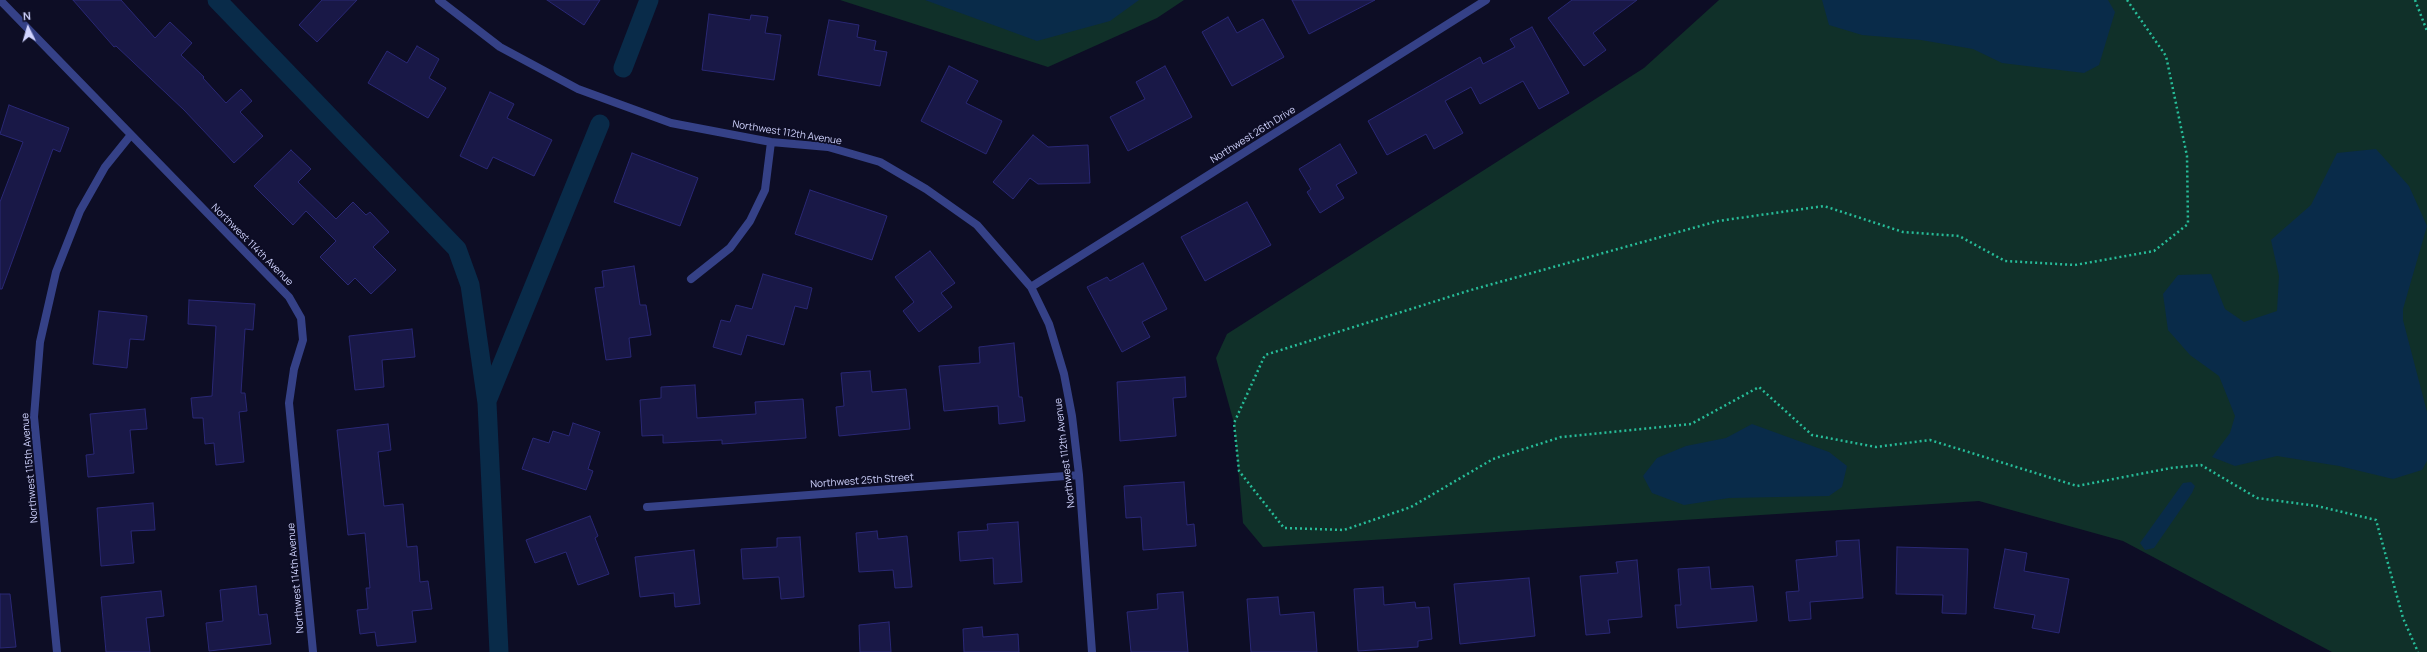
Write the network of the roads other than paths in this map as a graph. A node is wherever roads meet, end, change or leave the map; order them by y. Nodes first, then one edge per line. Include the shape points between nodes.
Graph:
1 (0, 0) edge
2 (439, 0) edge
3 (1486, 0) edge
4 (130, 136) junction
5 (771, 142) junction
6 (691, 279) dead end
7 (1031, 287) junction
8 (1079, 475) junction
9 (647, 507) dead end
10 (57, 652) edge
11 (313, 652) edge
12 (1092, 652) edge

1 - 4 street, Northwest 114th Avenue
2 - 5 street, Northwest 112th Avenue via 500,47 578,89 671,122
3 - 7 street, Northwest 26th Drive
4 - 10 street, Northwest 115th Avenue via 105,168 80,211 56,272 40,342 34,417
4 - 11 street, Northwest 114th Avenue via 289,297 301,318 303,340 294,369 289,403
5 - 6 street via 765,190 750,221 730,248
5 - 7 street, Northwest 112th Avenue via 828,147 880,162 926,189 977,224
7 - 8 street, Northwest 112th Avenue via 1049,324 1064,374
8 - 9 street, Northwest 25th Street
8 - 12 street, Northwest 112th Avenue

